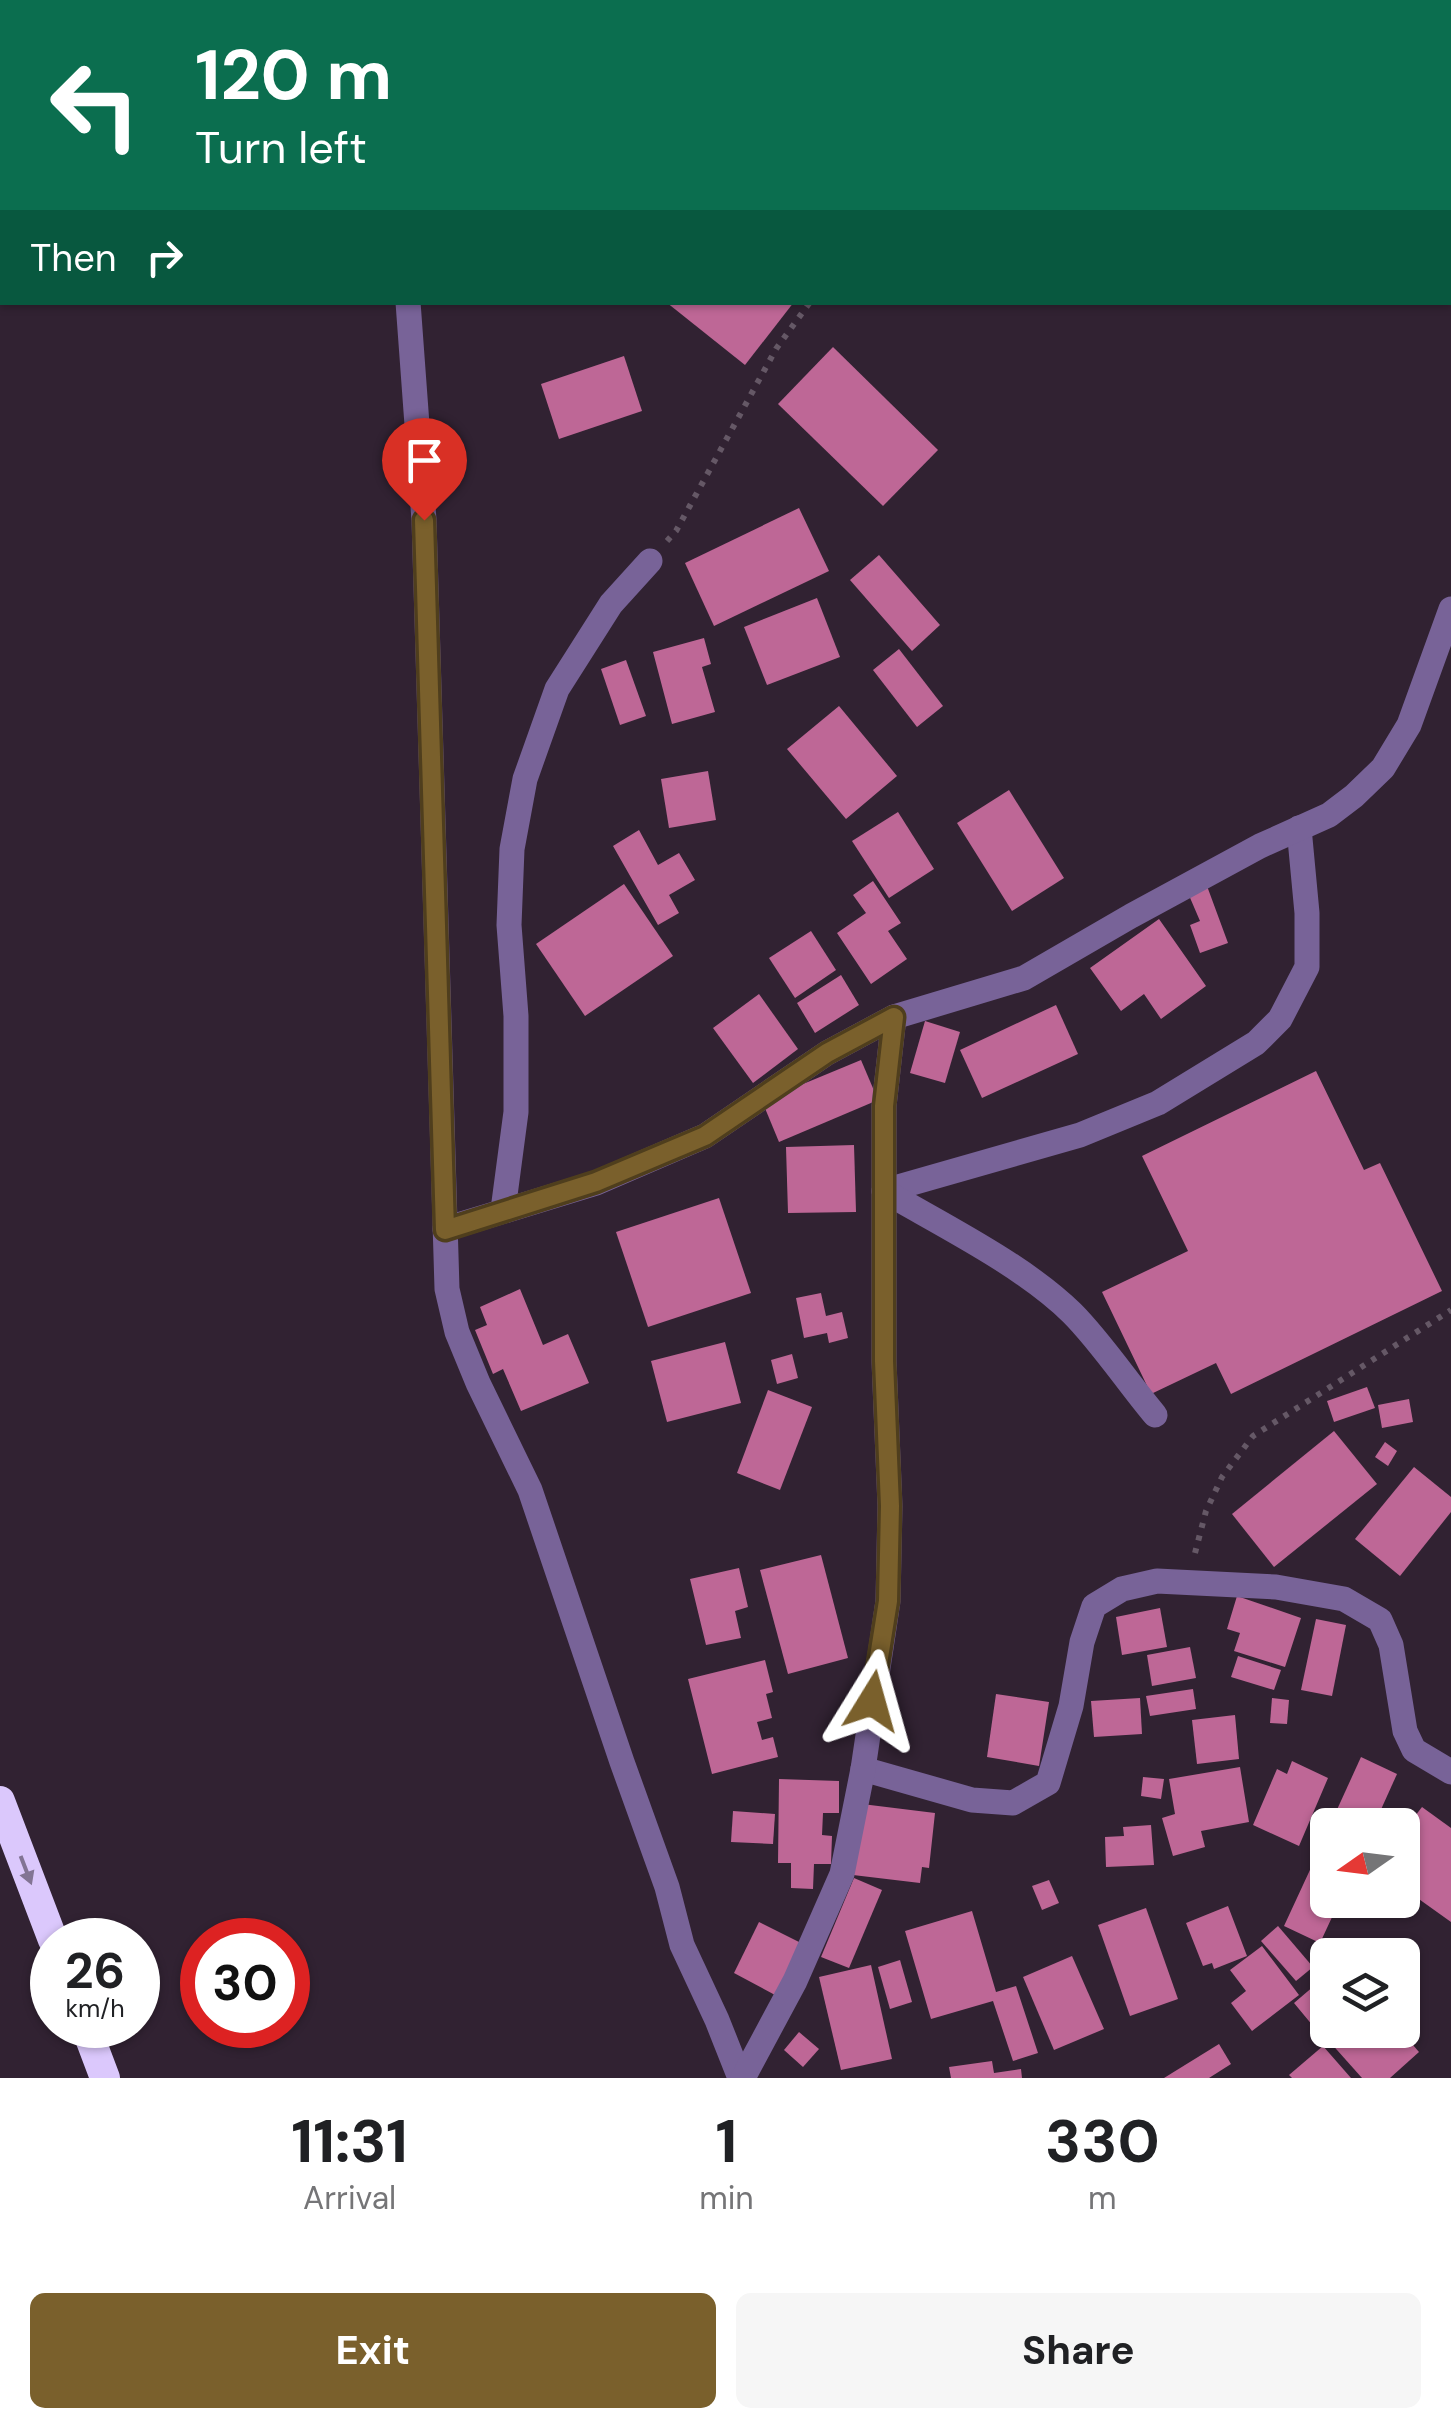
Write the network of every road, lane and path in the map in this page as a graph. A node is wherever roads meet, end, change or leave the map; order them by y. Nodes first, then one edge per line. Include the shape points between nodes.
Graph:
1 (408, 305) edge
2 (808, 305) edge
3 (650, 561) joint
4 (1451, 609) edge
5 (1300, 828) junction
6 (894, 1017) junction
7 (884, 1192) junction
8 (503, 1210) junction
9 (445, 1230) junction
10 (1451, 1310) edge
11 (1154, 1415) dead end
12 (1187, 1584) junction
13 (863, 1768) junction
14 (1451, 1772) edge
15 (0, 1801) edge
16 (45, 1918) edge
17 (94, 2048) edge
18 (105, 2078) edge
19 (742, 2078) edge

1 - 9 street via 424,520
2 - 3 path via 776,349 676,531
3 - 8 street via 612,604 556,690 525,779 510,887 516,1112
4 - 5 street via 1409,724 1382,768 1354,796
5 - 6 street via 1024,978
5 - 7 street via 1307,967 1280,1018 1256,1043 1158,1104 1080,1135
6 - 7 street
6 - 8 street via 827,1053 705,1136 596,1182
7 - 11 street via 1051,1295
7 - 13 street via 888,1601
8 - 9 street
9 - 19 street via 457,1332 530,1490 682,1945
10 - 12 path via 1253,1436 1222,1476 1206,1511
12 - 13 street via 1157,1581 1094,1606 1048,1783 1013,1803 972,1800
12 - 14 street via 1276,1587 1344,1599 1380,1620 1414,1750
13 - 19 street via 842,1874
15 -> 16 highway
17 - 18 highway

